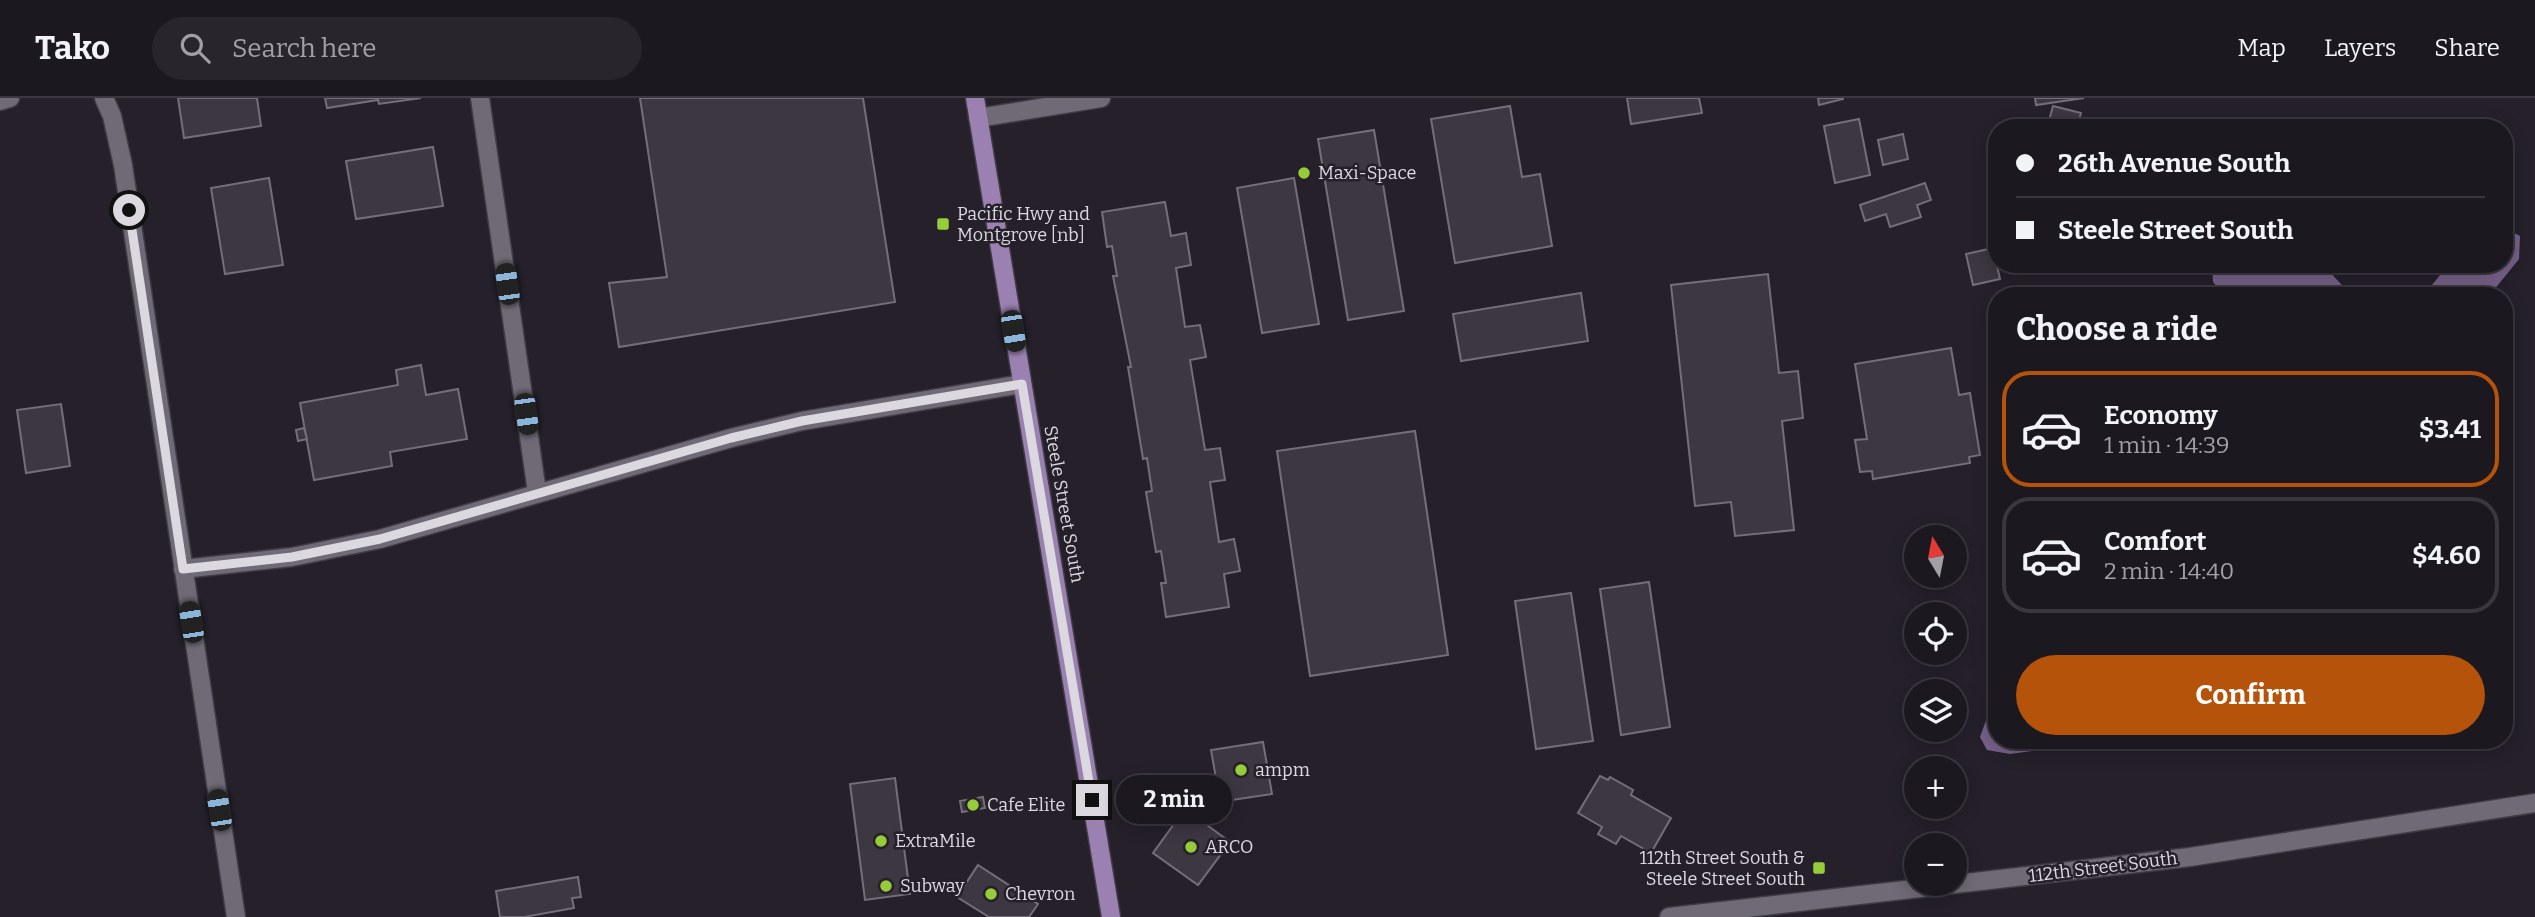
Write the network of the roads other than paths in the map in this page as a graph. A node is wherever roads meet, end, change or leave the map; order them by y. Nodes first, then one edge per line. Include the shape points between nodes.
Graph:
1 (10, 98) edge
2 (104, 98) edge
3 (480, 98) edge
4 (975, 98) edge
5 (1101, 98) edge
6 (0, 101) edge
7 (978, 118) junction
8 (1022, 384) junction
9 (537, 492) junction
10 (183, 569) junction
11 (2535, 803) edge
12 (236, 917) edge
13 (1111, 917) edge
14 (1669, 917) edge

1 - 6 street
2 - 10 street via 122,165
3 - 9 street
4 - 7 main road, Steele Street South
5 - 7 street
7 - 8 main road, Steele Street South
8 - 9 street via 802,421
8 - 13 main road, Steele Street South
9 - 10 street via 369,541 292,557
10 - 12 street
11 - 14 street, 112th Street South via 2190,857

